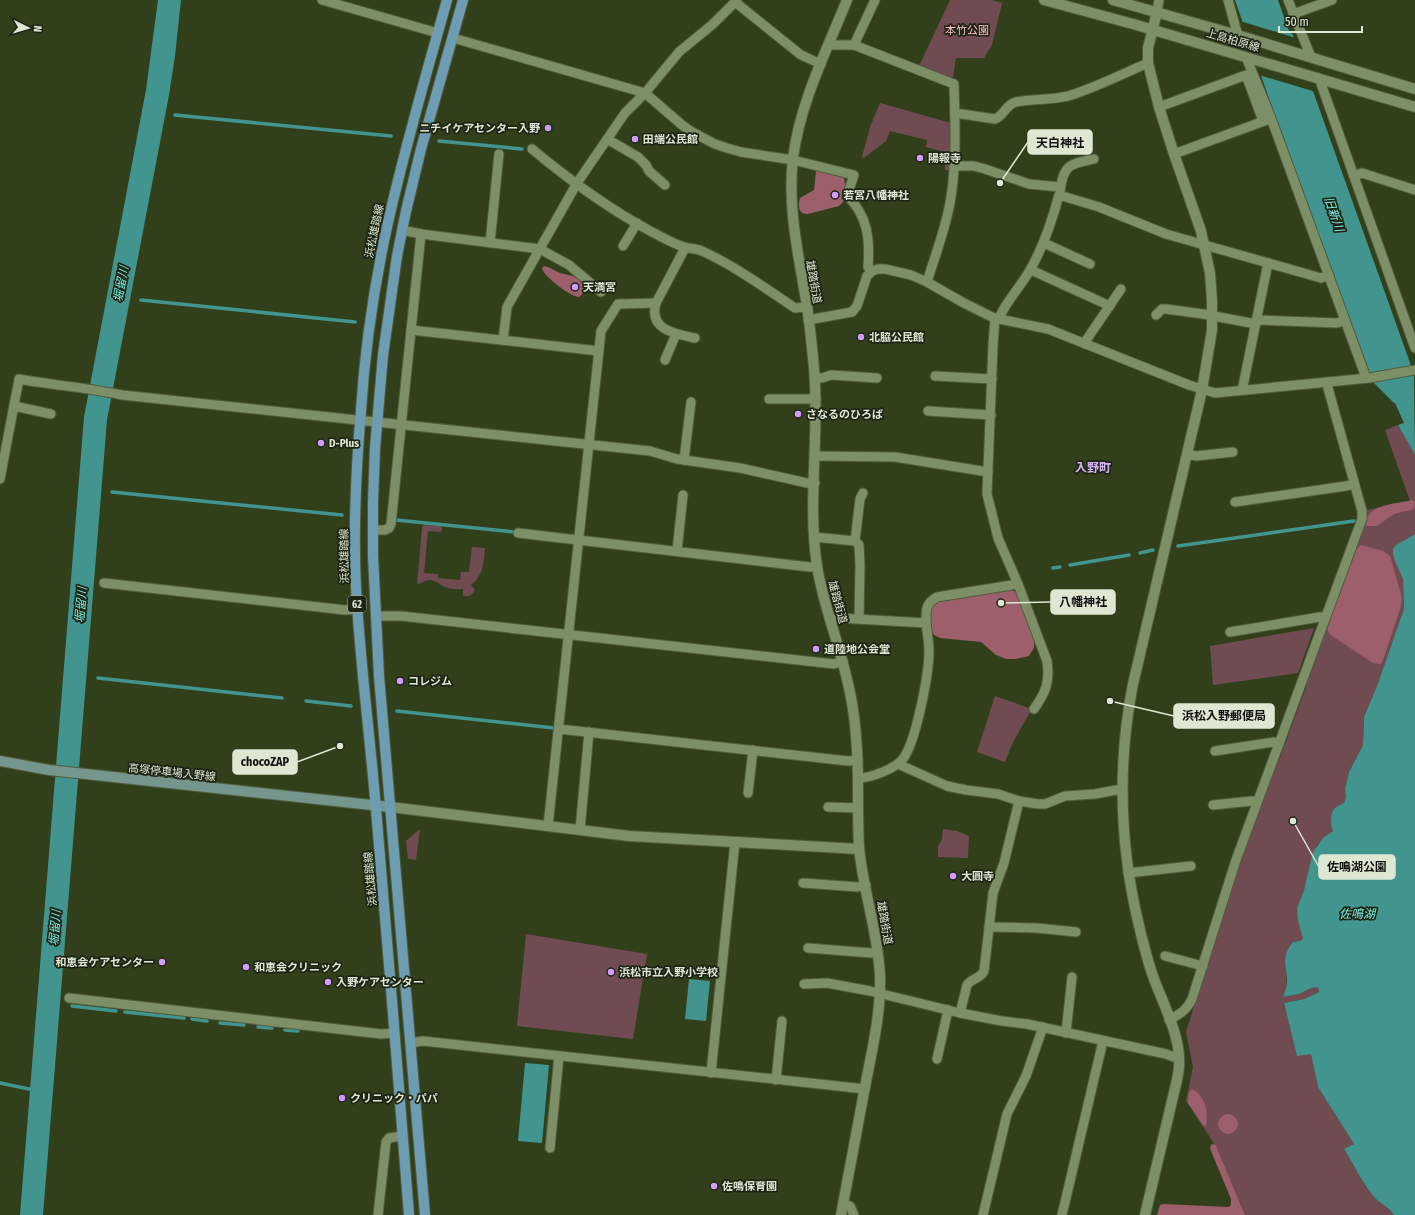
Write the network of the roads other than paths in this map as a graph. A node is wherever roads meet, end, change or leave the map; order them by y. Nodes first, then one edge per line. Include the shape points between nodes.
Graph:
1 (322, 0) edge
2 (447, 0) edge
3 (463, 0) edge
4 (847, 0) edge
5 (875, 0) edge
6 (1044, 0) edge
7 (1113, 0) edge
8 (1159, 0) edge
9 (1228, 0) edge
10 (1288, 0) edge
11 (1332, 0) edge
12 (736, 1) edge
13 (1156, 12) junction
14 (1293, 14) junction
15 (1153, 29) junction
16 (438, 33) junction
17 (1241, 36) junction
18 (452, 38) junction
19 (829, 45) junction
20 (854, 45) junction
21 (1308, 56) junction
22 (1248, 57) junction
23 (821, 64) junction
24 (1148, 64) junction
25 (1316, 77) junction
26 (1415, 89) edge
27 (645, 93) junction
28 (1159, 107) junction
29 (1415, 107) edge
30 (954, 113) junction
31 (1267, 120) junction
32 (607, 139) junction
33 (532, 149) dead end
34 (499, 154) dead end
35 (1174, 154) junction
36 (1094, 159) dead end
37 (793, 160) junction
38 (954, 166) junction
39 (1354, 176) junction
40 (577, 183) junction
41 (665, 185) dead end
42 (1415, 190) edge
43 (1060, 191) junction
44 (638, 223) junction
45 (402, 230) junction
46 (421, 234) junction
47 (490, 243) junction
48 (1044, 243) junction
49 (623, 246) dead end
50 (1206, 246) junction
51 (686, 248) junction
52 (540, 250) junction
53 (1268, 263) junction
54 (1090, 264) dead end
55 (1030, 270) junction
56 (872, 271) junction
57 (1328, 275) junction
58 (927, 282) junction
59 (1121, 289) dead end
60 (601, 292) dead end
61 (656, 303) junction
62 (1110, 306) junction
63 (807, 307) junction
64 (1156, 315) dead end
65 (1212, 315) junction
66 (997, 318) junction
67 (808, 320) junction
68 (1345, 320) junction
69 (1256, 322) junction
70 (411, 330) junction
71 (676, 334) junction
72 (695, 338) dead end
73 (503, 340) junction
74 (1085, 344) junction
75 (1415, 346) edge
76 (599, 351) junction
77 (664, 360) dead end
78 (1414, 371) edge
79 (935, 376) dead end
80 (815, 378) junction
81 (877, 378) dead end
82 (1367, 378) junction
83 (992, 379) junction
84 (1328, 382) junction
85 (1202, 389) junction
86 (1244, 390) junction
87 (769, 399) dead end
88 (816, 399) junction
89 (690, 402) dead end
90 (14, 406) junction
91 (928, 411) dead end
92 (51, 414) dead end
93 (991, 414) junction
94 (360, 420) junction
95 (377, 422) junction
96 (401, 425) junction
97 (589, 445) junction
98 (1233, 452) dead end
99 (1187, 454) junction
100 (816, 456) junction
101 (684, 460) junction
102 (988, 472) junction
103 (0, 479) edge
104 (815, 484) junction
105 (1354, 484) junction
106 (863, 493) dead end
107 (683, 495) dead end
108 (1236, 502) dead end
109 (372, 530) junction
110 (518, 533) dead end
111 (814, 537) junction
112 (579, 540) junction
113 (855, 541) junction
114 (677, 551) junction
115 (817, 566) junction
116 (104, 583) dead end
117 (1017, 583) junction
118 (358, 609) junction
119 (376, 616) junction
120 (1325, 618) junction
121 (859, 619) junction
122 (831, 621) junction
123 (926, 623) junction
124 (1230, 632) dead end
125 (569, 635) junction
126 (843, 661) junction
127 (1034, 709) dead end
128 (559, 729) junction
129 (589, 732) junction
130 (1279, 744) junction
131 (753, 750) junction
132 (1215, 751) dead end
133 (858, 760) junction
134 (0, 761) edge
135 (898, 764) junction
136 (858, 778) junction
137 (1122, 789) junction
138 (748, 793) dead end
139 (1019, 801) junction
140 (1257, 803) junction
141 (1213, 805) dead end
142 (376, 806) junction
143 (390, 807) junction
144 (828, 807) dead end
145 (858, 808) junction
146 (548, 826) junction
147 (580, 830) junction
148 (735, 842) junction
149 (860, 849) junction
150 (1191, 866) dead end
151 (1128, 873) junction
152 (803, 883) dead end
153 (866, 885) junction
154 (989, 927) junction
155 (1076, 932) dead end
156 (808, 948) dead end
157 (878, 952) junction
158 (1165, 956) dead end
159 (1203, 966) junction
160 (1072, 977) dead end
161 (804, 984) dead end
162 (880, 994) junction
163 (70, 998) dead end
164 (948, 1010) junction
165 (960, 1013) junction
166 (1169, 1020) junction
167 (782, 1021) dead end
168 (1043, 1028) junction
169 (394, 1033) junction
170 (1066, 1033) junction
171 (1103, 1041) junction
172 (410, 1043) junction
173 (559, 1056) junction
174 (937, 1058) dead end
175 (1179, 1059) junction
176 (711, 1073) junction
177 (776, 1080) junction
178 (865, 1089) junction
179 (402, 1136) junction
180 (550, 1148) dead end
181 (843, 1204) junction
182 (378, 1215) edge
183 (409, 1215) edge
184 (425, 1215) edge
185 (841, 1215) edge
186 (854, 1215) edge
187 (982, 1215) edge
188 (1062, 1215) edge
189 (1145, 1215) edge

1 - 16 street
2 - 16 main road, 浜松雄踏線 / 62
3 - 18 main road, 62
4 - 19 street, 雄踏街道
5 - 20 street
6 - 15 street, 上島柏原線
7 - 13 street, 上島柏原線
8 - 13 street
9 - 17 street
10 - 14 street
11 - 14 street
12 - 23 street via 801,55
12 - 27 street via 679,52
13 - 15 street
13 - 17 street, 上島柏原線
14 - 21 street
15 - 22 street, 上島柏原線
15 - 24 street via 1148,48
16 - 94 main road, 浜松雄踏線 / 62 via 383,245 368,339
17 - 21 street, 上島柏原線
18 - 27 street
18 - 45 main road, 62 via 421,149
19 - 20 street
19 - 23 street, 雄踏街道
20 - 30 street via 954,84
21 - 26 street, 上島柏原線
22 - 25 street, 上島柏原線
22 - 31 street
23 - 37 street, 雄踏街道 via 803,112
24 - 28 street
24 - 30 street via 1067,96 1016,102 995,119
25 - 29 street, 上島柏原線
25 - 39 street
27 - 32 street via 625,112
27 - 37 street via 682,125 709,141 741,152
28 - 31 street via 1246,75
28 - 35 street
30 - 38 street
31 - 35 street
31 - 57 street
32 - 40 street
32 - 41 street via 638,157
33 - 40 street
34 - 47 street
35 - 50 street
36 - 43 street via 1077,162 1068,168 1062,176
37 - 56 street via 854,175 847,196 861,213 867,236 868,267
37 - 63 street, 雄踏街道 via 793,223
38 - 43 street via 974,166
38 - 58 street via 948,214
39 - 42 street via 1362,173
39 - 75 street
40 - 44 street
40 - 52 street
43 - 48 street
43 - 50 street via 1166,234
44 - 49 street
44 - 51 street
45 - 46 street
45 - 95 main road, 62 via 387,324
46 - 47 street
46 - 70 street
47 - 52 street
48 - 54 street
48 - 55 street
50 - 53 street
50 - 65 street via 1212,287
51 - 61 street
51 - 63 street via 701,250 736,268 795,308
52 - 60 street via 569,265
52 - 73 street via 507,308
53 - 57 street via 1321,278
53 - 69 street
55 - 62 street
55 - 66 street
56 - 58 street via 878,269 898,272
56 - 67 street via 867,276 855,310 848,314
57 - 68 street
58 - 66 street
59 - 62 street
61 - 71 street via 655,318 659,324
61 - 76 street via 618,304 602,331
62 - 74 street
63 - 67 street, 雄踏街道
64 - 65 street via 1166,308
65 - 69 street
65 - 85 street
66 - 74 street via 1042,328
66 - 83 street
67 - 80 street, 雄踏街道
68 - 69 street via 1337,323
68 - 82 street
69 - 86 street
70 - 73 street
70 - 96 street
71 - 72 street
71 - 77 street
73 - 76 street
74 - 85 street
76 - 97 street
78 - 82 street
79 - 83 street
80 - 81 street via 831,375
80 - 88 street, 雄踏街道
82 - 84 street
83 - 93 street
84 - 86 street
84 - 105 street
85 - 86 street via 1215,393
85 - 99 street
87 - 88 street
88 - 100 street, 雄踏街道
89 - 101 street
90 - 92 street
90 - 94 street via 19,379 119,394
90 - 103 street
91 - 93 street
93 - 102 street
94 - 95 street
94 - 118 main road, 浜松雄踏線 / 62 via 355,515
95 - 96 street
95 - 109 main road, 62
96 - 97 street
96 - 109 street via 391,524 385,530
97 - 101 street via 650,451
97 - 112 street
98 - 99 street via 1196,456
99 - 137 street via 1133,684 1125,736
100 - 102 street via 895,457
100 - 104 street, 雄踏街道
101 - 104 street via 740,468
102 - 117 street via 987,494 998,538
104 - 111 street, 雄踏街道
105 - 108 street
105 - 120 street via 1362,519
106 - 113 street
107 - 114 street
109 - 119 main road, 62
110 - 112 street
111 - 113 street
111 - 115 street, 雄踏街道
112 - 114 street
112 - 125 street
113 - 121 street via 859,546 860,565
114 - 115 street
115 - 122 street, 雄踏街道
116 - 118 street via 344,610
117 - 123 street via 937,597 926,608
117 - 127 street via 1047,661 1046,690
118 - 142 main road, 浜松雄踏線 / 62
119 - 125 street via 389,615
119 - 143 main road, 62
120 - 124 street
120 - 130 street
121 - 122 street via 839,618
121 - 123 street
122 - 126 street, 雄踏街道
123 - 135 street via 929,651 922,700 909,747
125 - 126 street via 834,664
125 - 128 street
126 - 133 street, 雄踏街道 via 853,709
128 - 129 street
128 - 146 street
129 - 131 street
129 - 147 street
130 - 132 street via 1274,742
130 - 140 street
131 - 133 street
131 - 138 street
133 - 136 street, 雄踏街道
134 - 142 main road, 高塚停車場入野線 via 49,770
135 - 136 street via 868,778
135 - 139 street via 947,786 998,794
136 - 145 street, 雄踏街道
137 - 139 street via 1065,796 1045,804
137 - 151 street
139 - 154 street via 1004,863 993,893
140 - 141 street via 1252,801
140 - 159 street via 1236,860
142 - 143 main road, 高塚停車場入野線
142 - 169 main road, 浜松雄踏線 / 62
143 - 146 street
143 - 172 main road, 62
144 - 145 street
145 - 149 street, 雄踏街道
146 - 147 street
147 - 148 street via 642,837
148 - 149 street
148 - 176 street
149 - 153 street, 雄踏街道
150 - 151 street
151 - 166 street via 1144,946
152 - 153 street via 858,887
153 - 157 street, 雄踏街道
154 - 155 street
154 - 165 street via 984,971 982,976 967,985
156 - 157 street
157 - 162 street, 雄踏街道
158 - 159 street
159 - 166 street via 1189,1006 1184,1012
160 - 170 street
161 - 162 street via 827,983
162 - 164 street
162 - 178 street, 雄踏街道 via 877,1026
163 - 169 street via 381,1034
164 - 165 street
164 - 174 street
165 - 168 street
166 - 175 street via 1178,1047
167 - 177 street
168 - 170 street
168 - 187 street via 1026,1076 1007,1114
169 - 179 main road, 浜松雄踏線 / 62
170 - 171 street
171 - 175 street
171 - 188 street
172 - 173 street via 423,1041
172 - 184 main road, 62
173 - 176 street
173 - 180 street
175 - 189 street via 1177,1080
176 - 177 street
177 - 178 street
178 - 181 street, 雄踏街道
179 - 182 street via 389,1138 386,1142
179 - 183 main road, 浜松雄踏線 / 62
181 - 185 street, 雄踏街道
181 - 186 street via 850,1206

